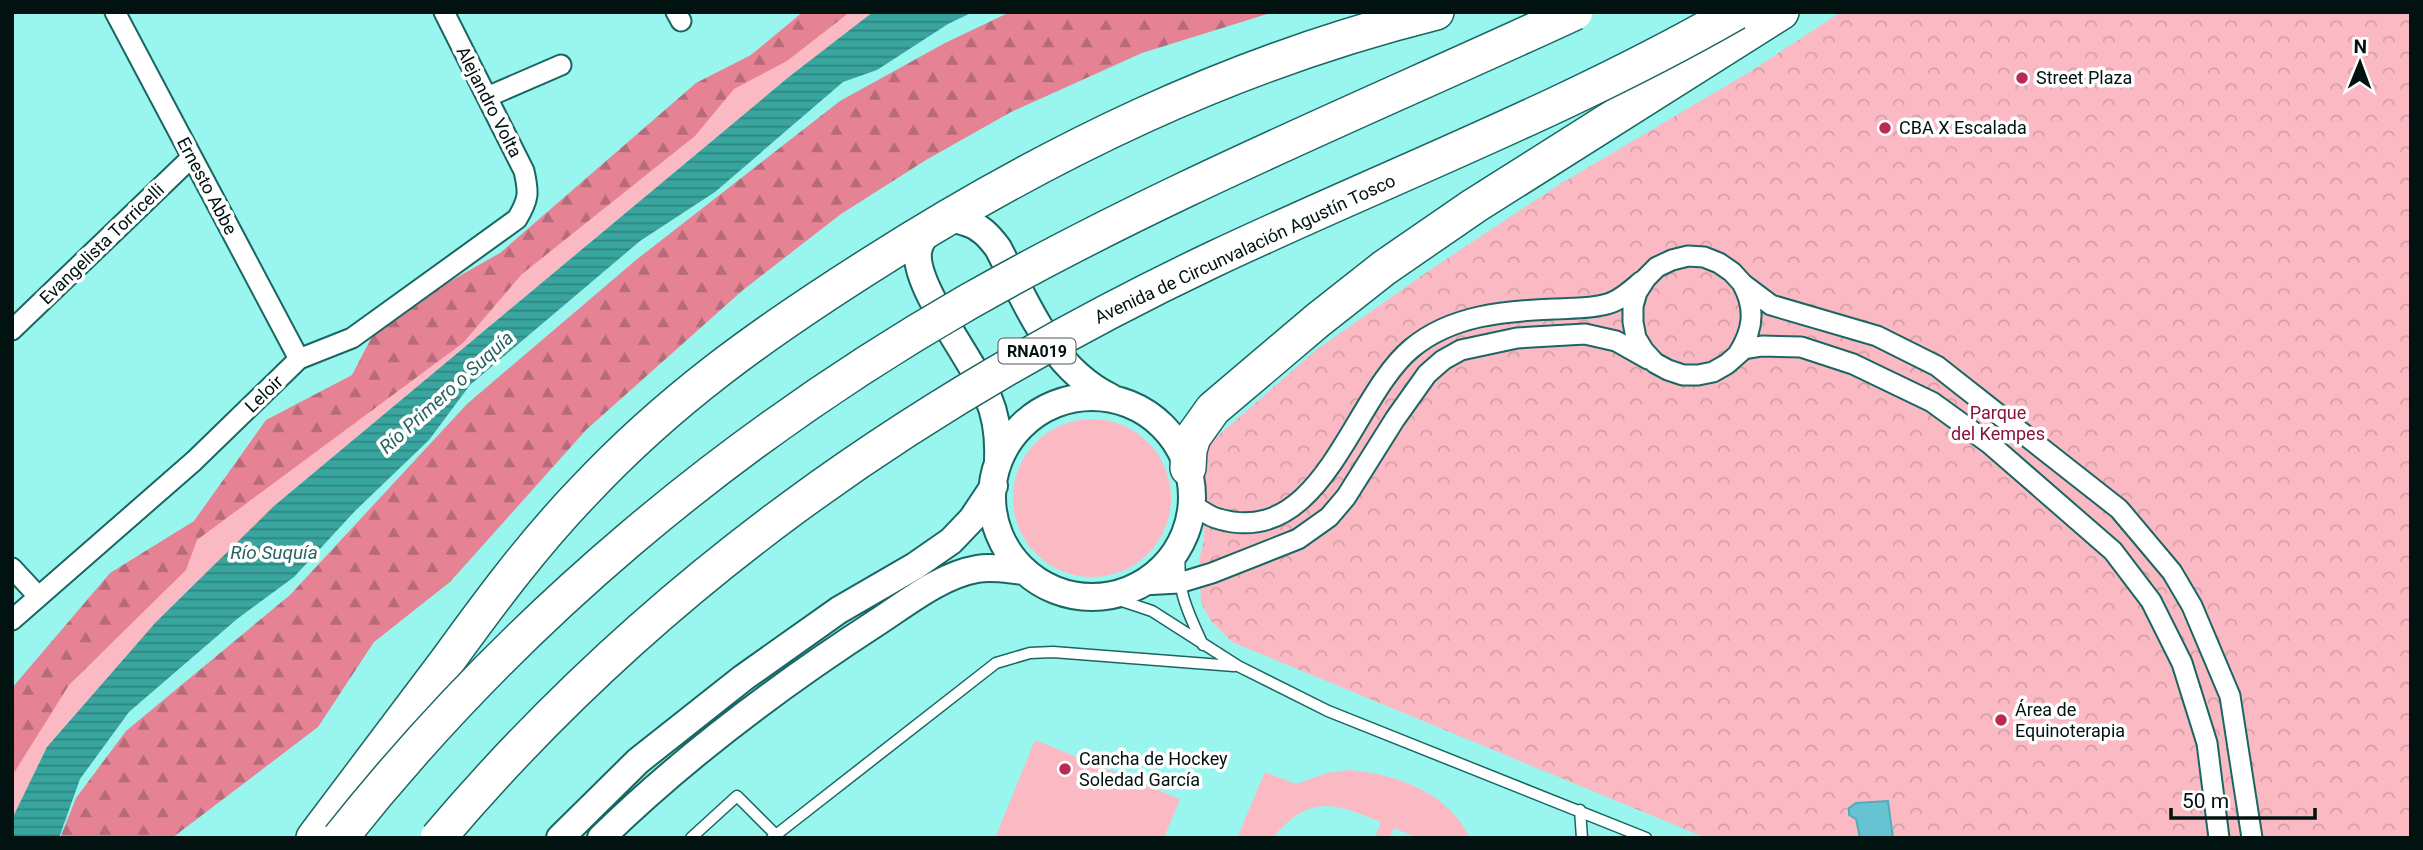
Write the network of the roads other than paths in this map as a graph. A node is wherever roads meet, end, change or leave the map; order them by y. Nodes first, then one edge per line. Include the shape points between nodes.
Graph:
1 (115, 12) edge
2 (444, 12) edge
3 (1436, 12) edge
4 (1574, 12) edge
5 (1736, 12) edge
6 (1781, 12) edge
7 (561, 65) dead end
8 (487, 97) junction
9 (192, 158) junction
10 (529, 193) joint
11 (936, 223) junction
12 (1646, 278) junction
13 (1743, 284) junction
14 (12, 330) edge
15 (1738, 354) junction
16 (299, 359) junction
17 (1655, 363) junction
18 (1115, 399) junction
19 (1188, 468) junction
20 (996, 478) junction
21 (1191, 504) junction
22 (1180, 544) junction
23 (12, 568) edge
24 (1025, 572) junction
25 (1179, 583) junction
26 (1142, 585) junction
27 (38, 596) junction
28 (1110, 597) junction
29 (12, 620) edge
30 (1203, 645) junction
31 (1238, 666) junction
32 (468, 803) junction
33 (1580, 810) junction
34 (773, 836) edge
35 (314, 838) edge
36 (340, 838) edge
37 (439, 838) edge
38 (448, 838) edge
39 (560, 838) edge
40 (601, 838) edge
41 (691, 838) edge
42 (1582, 838) edge
43 (1646, 838) edge
44 (2219, 838) edge
45 (2252, 838) edge

1 - 9 street, Ernesto Abbe
2 - 8 street, Alejandro Volta
3 - 11 highway via 1333,40 1211,84
4 - 36 highway, bridge via 1087,238 924,328 800,408 693,487 586,577 462,696
5 - 32 highway, Avenida de Circunvalación Agustín Tosco / RNA019, bridge via 1627,72 1147,292 945,405 836,475 716,567 610,658
6 - 19 highway via 1384,268 1213,409 1193,437
7 - 8 street
8 - 10 street, Alejandro Volta via 524,171
9 - 14 street, Evangelista Torricelli
9 - 16 street, Ernesto Abbe
10 - 16 street, Leloir via 517,219 352,338
11 - 18 street via 968,222 990,237 1062,360 1091,388
11 - 20 street via 918,252 921,277 987,394 998,428
11 - 35 highway via 734,356 667,410 581,494 498,593
12 - 13 street via 1657,267 1688,256 1719,262
12 - 17 street via 1637,292 1633,322 1636,338
12 - 21 street via 1609,304 1502,312 1430,336 1388,374 1317,486 1268,519 1243,523 1218,519
13 - 15 street via 1752,319
13 - 45 street via 1776,307 1877,336 1937,366 2119,509 2172,572 2192,606 2230,696
15 - 17 street via 1727,365 1698,375 1675,373
15 - 44 street via 1754,346 1788,345 1853,364 1932,402 1990,444 2113,551 2151,601 2182,663 2207,743
16 - 27 street, Leloir via 194,461
17 - 25 street via 1616,341 1585,334 1517,338 1461,350 1427,374 1329,517 1298,539
18 - 19 street via 1162,425
18 - 20 street via 1076,397 1046,407 1011,438
19 - 21 street
20 - 24 street via 994,513 999,531
20 - 39 street via 972,519 951,541 839,610 743,678 638,761
21 - 22 street
22 - 25 lane
22 - 26 street via 1171,560
23 - 27 street
24 - 28 street via 1067,594
24 - 40 street via 977,569 917,596 760,703 650,790
25 - 26 street
25 - 30 lane
26 - 28 street
27 - 29 street, Leloir
28 - 30 lane via 1152,611
30 - 31 lane
31 - 33 lane via 1328,711
31 - 34 lane via 1053,652 996,663
32 - 37 highway, Avenida de Circunvalación Agustín Tosco / RNA019, bridge
32 - 38 highway, bridge
33 - 42 lane
33 - 43 lane
34 - 41 lane via 737,796

